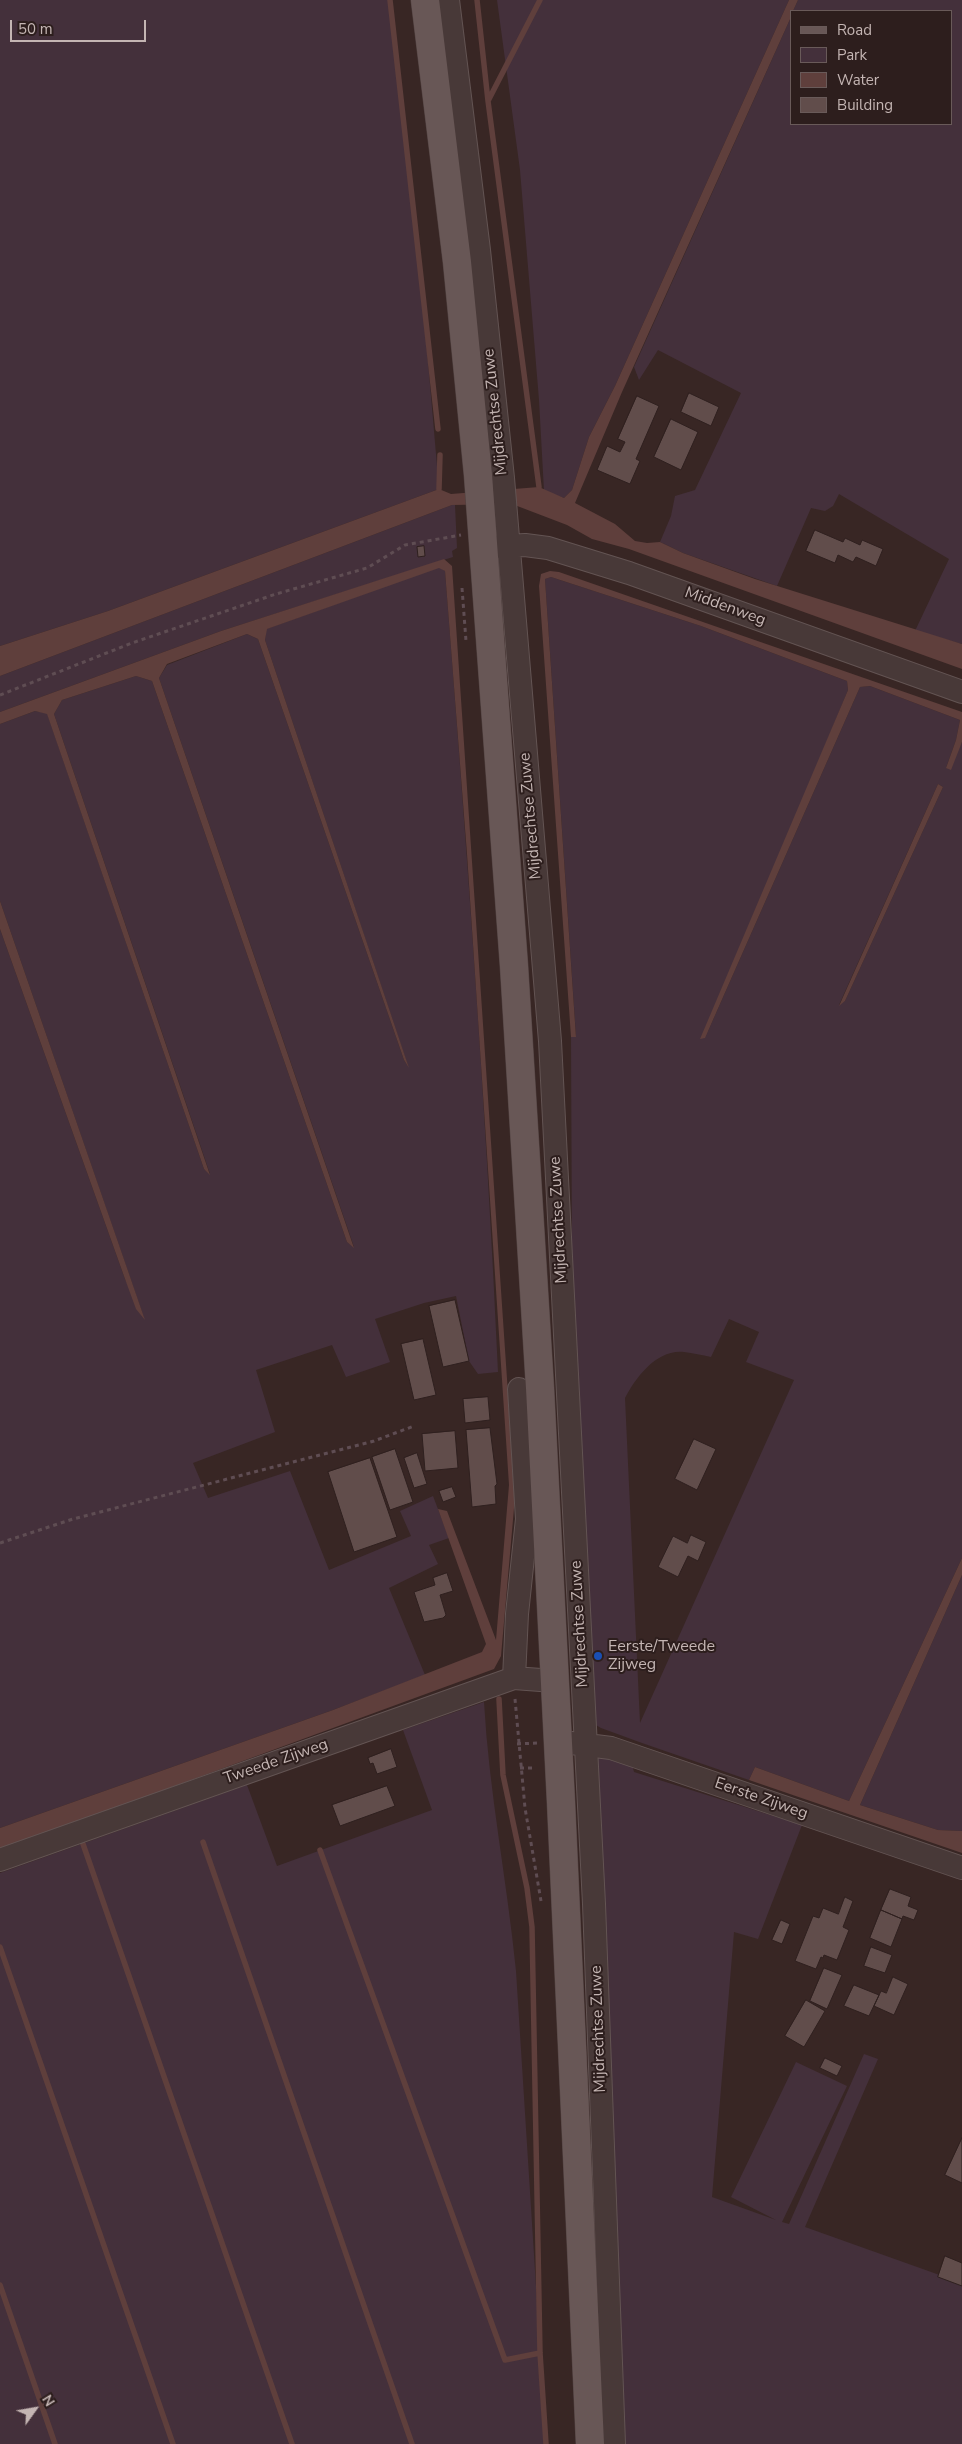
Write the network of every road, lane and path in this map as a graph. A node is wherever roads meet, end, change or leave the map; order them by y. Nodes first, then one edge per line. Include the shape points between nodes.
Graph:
1 (425, 0) edge
2 (448, 0) edge
3 (490, 476) junction
4 (484, 543) junction
5 (962, 692) edge
6 (0, 696) edge
7 (519, 1389) dead end
8 (414, 1426) dead end
9 (0, 1542) edge
10 (514, 1678) junction
11 (554, 1681) junction
12 (558, 1743) junction
13 (586, 1744) junction
14 (520, 1768) dead end
15 (534, 1768) dead end
16 (0, 1860) edge
17 (962, 1868) edge
18 (590, 2444) edge
19 (614, 2444) edge

1 - 3 main road, Mijdrechtse Zuwe via 457,262
2 - 3 street, Mijdrechtse Zuwe via 479,250
3 - 4 main road, Mijdrechtse Zuwe via 479,510
3 - 4 street, Mijdrechtse Zuwe via 506,516
4 - 5 street, Middenweg via 548,548 629,573
4 - 6 path via 450,535 406,545 367,568 276,594 132,643
4 - 11 main road, Mijdrechtse Zuwe via 540,1378
4 - 13 street, Mijdrechtse Zuwe via 550,1041
7 - 10 street via 527,1519
8 - 9 path via 374,1441 73,1519
10 - 11 street, Tweede Zijweg
10 - 16 street, Tweede Zijweg
11 - 12 main road, Mijdrechtse Zuwe
12 - 13 street, Eerste Zijweg
12 - 18 main road, Mijdrechtse Zuwe
13 - 17 street, Eerste Zijweg via 611,1748
13 - 19 street, Mijdrechtse Zuwe
14 - 15 path

